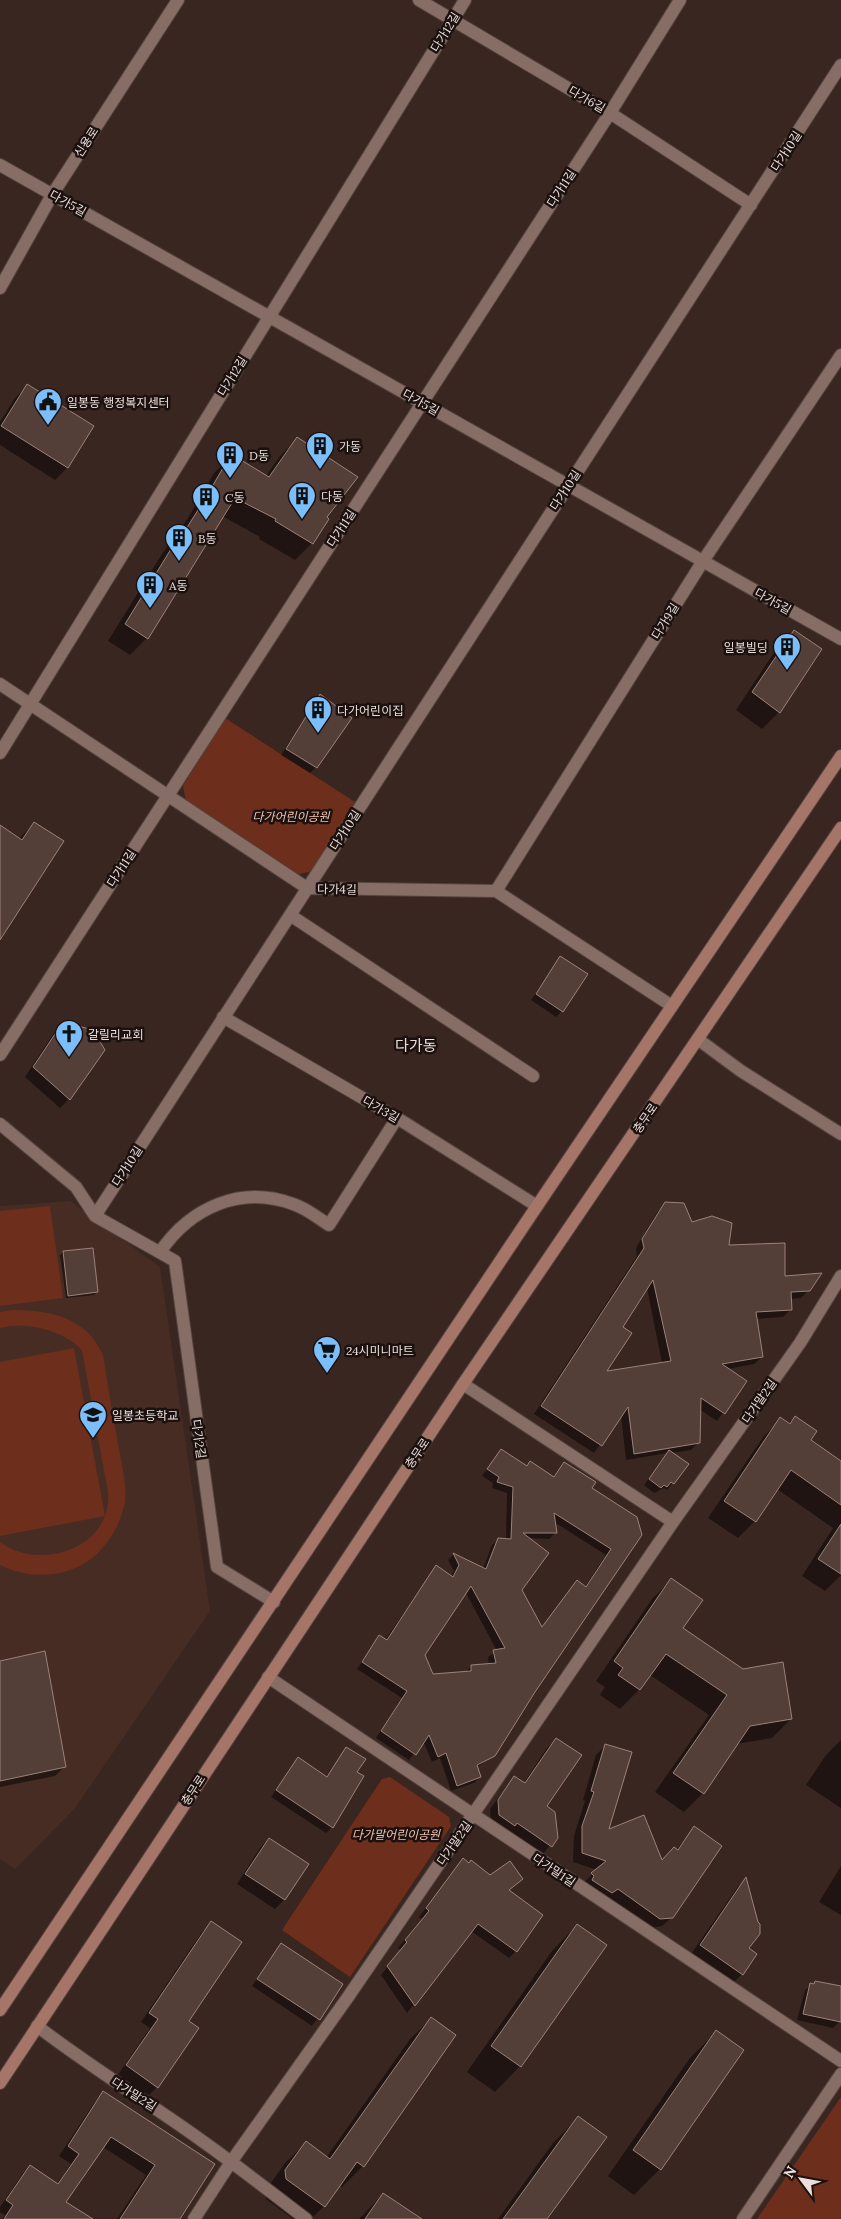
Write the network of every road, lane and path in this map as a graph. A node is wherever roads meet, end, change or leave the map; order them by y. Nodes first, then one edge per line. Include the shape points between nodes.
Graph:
1 (178, 0) edge
2 (419, 0) edge
3 (465, 0) edge
4 (680, 0) edge
5 (452, 20) junction
6 (841, 65) edge
7 (610, 113) junction
8 (0, 165) edge
9 (52, 195) junction
10 (751, 205) junction
11 (0, 288) edge
12 (268, 316) junction
13 (841, 356) edge
14 (421, 402) junction
15 (568, 485) junction
16 (702, 561) junction
17 (841, 639) edge
18 (0, 684) edge
19 (31, 703) junction
20 (0, 753) edge
21 (841, 756) edge
22 (168, 797) junction
23 (841, 828) edge
24 (308, 888) junction
25 (496, 891) junction
26 (290, 915) junction
27 (672, 1006) junction
28 (223, 1017) junction
29 (699, 1040) junction
30 (0, 1055) edge
31 (533, 1076) dead end
32 (397, 1118) junction
33 (0, 1124) edge
34 (841, 1134) edge
35 (537, 1206) junction
36 (95, 1216) junction
37 (160, 1252) junction
38 (841, 1276) edge
39 (463, 1384) junction
40 (673, 1522) junction
41 (274, 1602) junction
42 (268, 1677) junction
43 (472, 1816) junction
44 (2, 2002) edge
45 (37, 2026) junction
46 (841, 2061) edge
47 (841, 2074) edge
48 (0, 2083) edge
49 (231, 2162) junction
50 (194, 2219) edge
51 (306, 2219) edge
52 (743, 2219) edge

1 - 9 street, 신용로
2 - 5 street, 다가6길
3 - 5 street, 다가12길
4 - 7 street, 다가11길
5 - 7 street, 다가6길
5 - 12 street, 다가12길
6 - 10 street, 다가10길
7 - 10 street, 다가6길
7 - 14 street, 다가11길
8 - 9 street, 다가5길
9 - 11 street, 신용로
9 - 12 street, 다가5길
10 - 15 street, 다가10길
12 - 14 street, 다가5길
12 - 19 street, 다가12길
13 - 16 street, 다가9길
14 - 15 street, 다가5길
14 - 22 street, 다가11길
15 - 16 street, 다가5길
15 - 24 street, 다가10길
16 - 17 street, 다가5길
16 - 25 street, 다가9길
18 - 19 street, 다가4길
19 - 20 street, 다가12길
19 - 22 street, 다가4길
21 - 27 main road
22 - 24 street, 다가4길
22 - 30 street, 다가11길
23 - 29 main road, 충무로
24 - 25 street, 다가4길
24 - 26 street, 다가10길
25 - 27 street
26 - 28 street, 다가10길
26 - 31 street
27 - 35 main road
28 - 32 street, 다가3길
28 - 36 street, 다가10길
29 - 34 street
29 - 39 main road, 충무로
32 - 35 street, 다가3길
32 - 37 street via 330,1226 295,1204 262,1196 235,1198 210,1207 173,1234
33 - 36 street, 다가2길 via 76,1187
35 - 41 main road
36 - 37 street, 다가2길
37 - 41 street, 다가2길 via 175,1261 217,1567
38 - 40 street, 다가말2길 via 800,1343
39 - 40 street
39 - 42 main road, 충무로
40 - 43 street, 다가말2길
41 - 44 main road
42 - 43 street, 다가말1길
42 - 45 main road, 충무로
43 - 46 street, 다가말1길
43 - 49 street, 다가말2길
45 - 48 main road, 충무로
45 - 49 street, 다가말2길 via 85,2063
47 - 52 street
49 - 50 street, 다가말2길
49 - 51 street, 다가말2길

